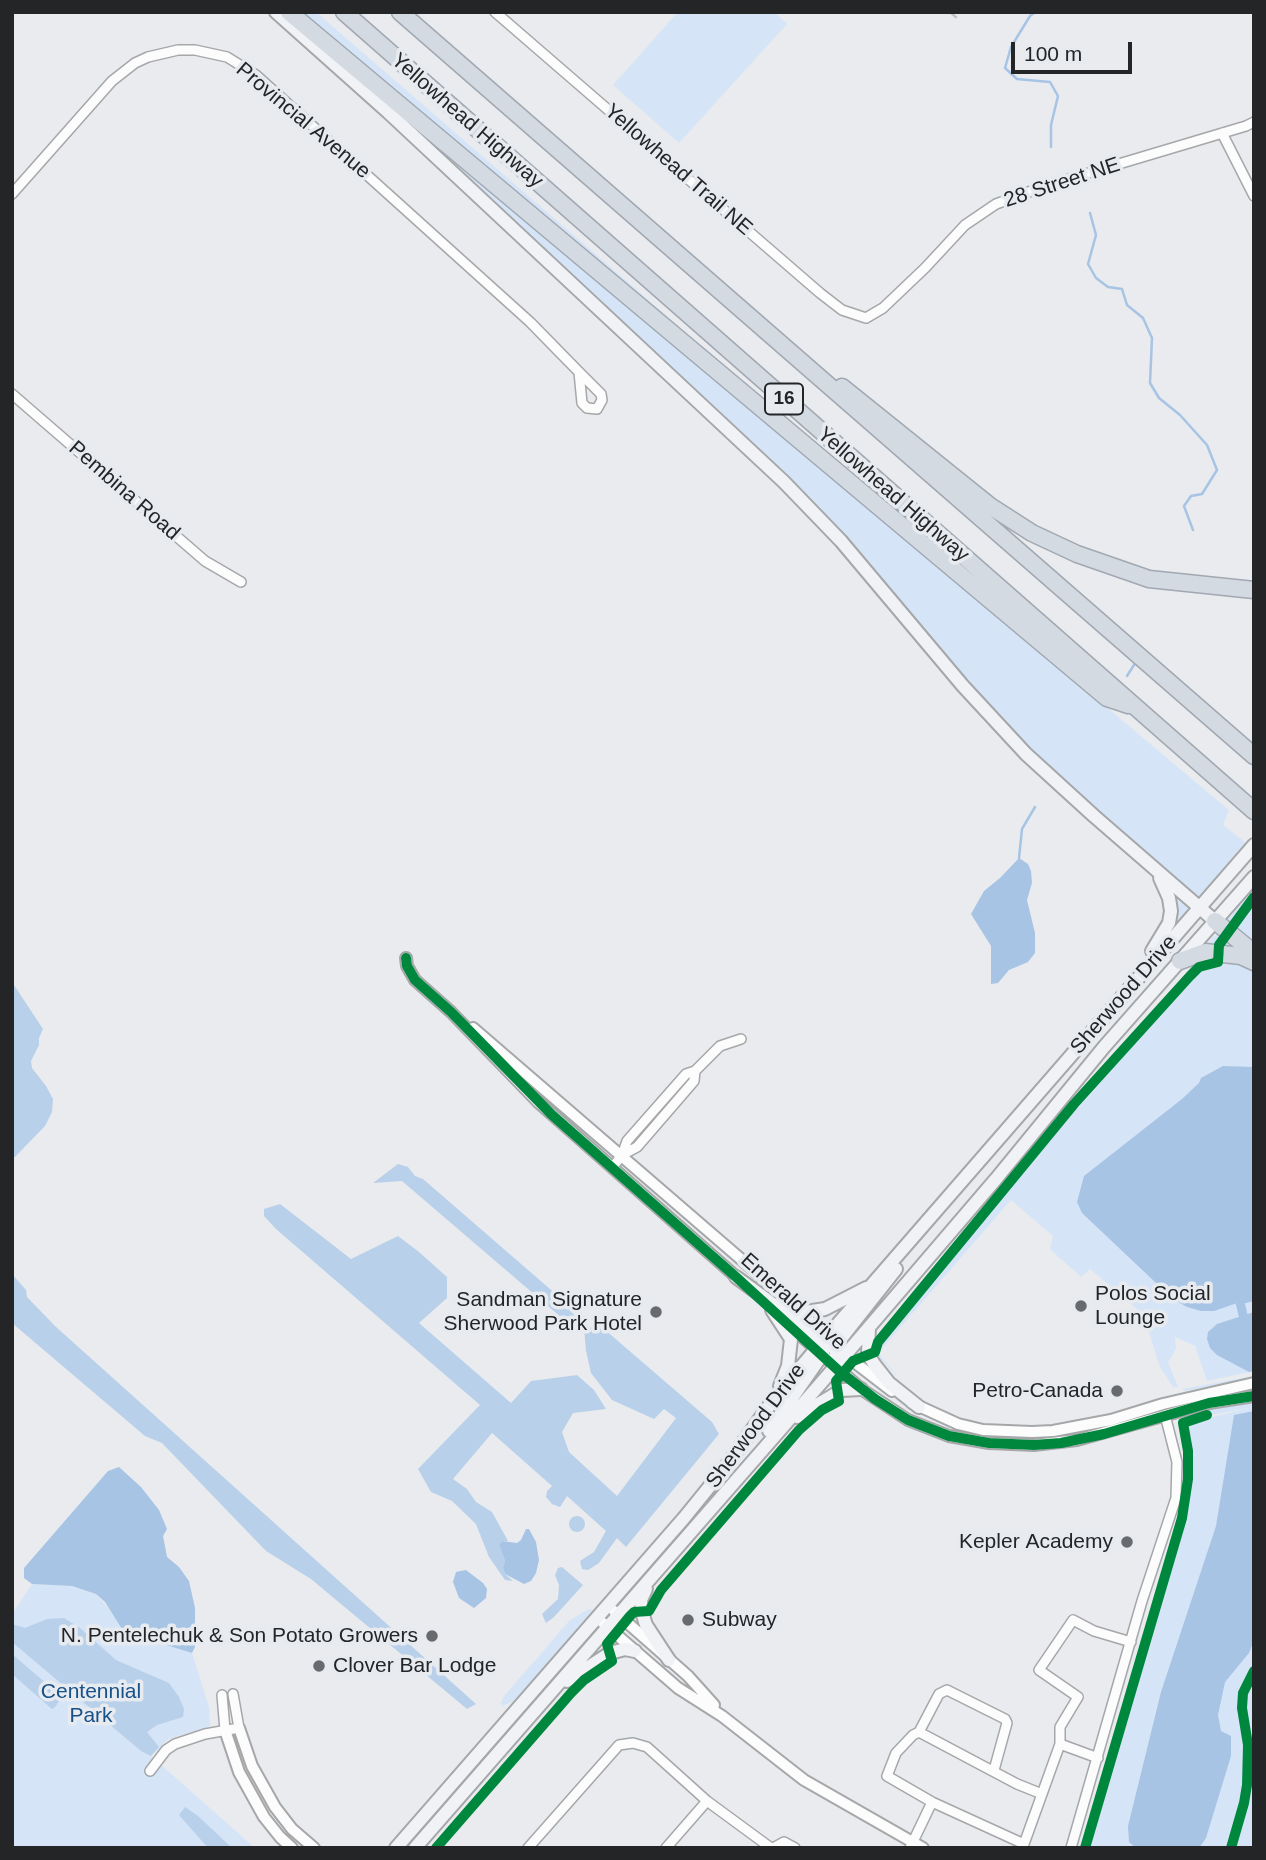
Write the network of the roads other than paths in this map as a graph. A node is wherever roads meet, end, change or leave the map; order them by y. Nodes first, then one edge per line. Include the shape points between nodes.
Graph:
1 (276, 12) edge
2 (289, 12) edge
3 (344, 12) edge
4 (400, 12) edge
5 (416, 12) edge
6 (495, 12) edge
7 (465, 68) junction
8 (1254, 122) edge
9 (1222, 133) junction
10 (12, 194) edge
11 (1254, 196) edge
12 (866, 318) joint
13 (777, 341) junction
14 (579, 372) dead end
15 (12, 394) edge
16 (241, 582) dead end
17 (1254, 590) edge
18 (1134, 706) junction
19 (1254, 756) edge
20 (1254, 811) edge
21 (1253, 845) edge
22 (1157, 871) junction
23 (1254, 877) edge
24 (1199, 907) junction
25 (1216, 921) junction
26 (1254, 953) edge
27 (406, 958) dead end
28 (1180, 961) junction
29 (1254, 962) edge
30 (1124, 994) junction
31 (451, 1012) junction
32 (741, 1039) dead end
33 (622, 1155) junction
34 (612, 1168) junction
35 (907, 1245) junction
36 (736, 1277) junction
37 (872, 1285) junction
38 (772, 1310) junction
39 (798, 1310) junction
40 (869, 1327) junction
41 (829, 1347) junction
42 (835, 1367) junction
43 (1254, 1383) edge
44 (861, 1389) junction
45 (1254, 1396) edge
46 (774, 1399) junction
47 (919, 1407) junction
48 (1165, 1415) junction
49 (782, 1427) junction
50 (764, 1448) junction
51 (655, 1572) junction
52 (608, 1605) junction
53 (619, 1615) junction
54 (597, 1618) junction
55 (608, 1628) junction
56 (1131, 1642) junction
57 (635, 1651) junction
58 (669, 1660) junction
59 (233, 1694) dead end
60 (222, 1695) dead end
61 (538, 1707) junction
62 (722, 1716) junction
63 (239, 1728) junction
64 (225, 1730) junction
65 (919, 1732) junction
66 (1060, 1744) junction
67 (1098, 1758) junction
68 (150, 1770) dead end
69 (994, 1770) junction
70 (1042, 1794) junction
71 (708, 1801) junction
72 (932, 1802) junction
73 (915, 1846) edge
74 (1023, 1846) edge
75 (292, 1848) edge
76 (314, 1848) edge
77 (396, 1848) edge
78 (415, 1848) edge
79 (528, 1848) edge
80 (666, 1848) edge
81 (772, 1848) edge
82 (795, 1848) edge
83 (1071, 1848) edge

1 - 22 main road via 784,482 1026,754
2 - 18 highway via 1107,698
3 - 18 highway, Yellowhead Highway / 16
4 - 7 highway, Yellowhead Highway / 16
5 - 7 highway
6 - 12 street, Yellowhead Trail NE via 820,293 842,310
7 - 13 highway, Yellowhead Highway / 16
8 - 9 street, 28 Street NE
9 - 11 street
9 - 12 street, 28 Street NE via 996,204 965,225 883,308
10 - 14 street, Provincial Avenue via 112,81 135,63 178,50 227,57 265,83 530,322
13 - 17 highway via 861,400 990,506 1032,533 1149,579
13 - 19 highway, Yellowhead Highway / 16
15 - 16 street, Pembina Road via 205,561
18 - 20 highway, Yellowhead Highway / 16
21 - 24 main road, Sherwood Drive
22 - 24 main road
22 - 30 main road via 1170,898 1169,923
23 - 25 main road, Sherwood Drive
24 - 25 main road
24 - 30 main road, Sherwood Drive
25 - 26 highway
25 - 28 main road, Sherwood Drive
27 - 31 street, Emerald Drive via 415,980
28 - 29 highway via 1205,952
28 - 40 main road, Sherwood Drive
30 - 35 main road, Sherwood Drive
31 - 33 street, Emerald Drive
31 - 34 street, Emerald Drive via 538,1102
32 - 33 street via 720,1046 695,1072 686,1074 627,1141
33 - 34 street
33 - 39 street, Emerald Drive
34 - 36 street, Emerald Drive
35 - 37 main road, Sherwood Drive
35 - 41 main road via 901,1263
36 - 38 street, Emerald Drive
36 - 41 main road
37 - 39 main road via 825,1309
37 - 41 main road, Sherwood Drive
38 - 41 street, Emerald Drive
38 - 46 main road via 791,1339 788,1366
39 - 41 street, Emerald Drive
40 - 41 main road, Sherwood Drive
40 - 47 main road via 868,1354 874,1364
41 - 42 main road, Sherwood Drive
41 - 46 main road, Sherwood Drive
41 - 47 street, Emerald Drive
41 - 50 main road via 772,1427
42 - 44 street, Emerald Drive
42 - 49 main road, Sherwood Drive
43 - 47 street, Emerald Drive via 1111,1420 1032,1433 983,1430
44 - 48 street, Emerald Drive via 908,1420 949,1436 989,1443 1061,1443
44 - 49 main road via 842,1390
45 - 48 street, Emerald Drive
46 - 52 main road, Sherwood Drive via 713,1484
48 - 56 street via 1177,1462 1176,1498
49 - 50 main road, Sherwood Drive
50 - 51 main road, Sherwood Drive
51 - 53 main road, Sherwood Drive
51 - 58 main road via 640,1606 646,1625
52 - 53 street
52 - 54 main road, Sherwood Drive
53 - 55 main road, Sherwood Drive
53 - 58 street
54 - 55 street
54 - 77 main road, Sherwood Drive
55 - 57 street
55 - 61 main road, Sherwood Drive
56 - 66 street via 1073,1620 1039,1670 1078,1697 1060,1727
56 - 67 street
57 - 61 main road via 617,1650 600,1657
57 - 62 street via 678,1688
58 - 62 street
59 - 63 street
60 - 64 street
61 - 78 main road, Sherwood Drive
62 - 73 street via 804,1780
63 - 64 street
63 - 76 street via 252,1766 275,1807
64 - 68 street via 175,1744
64 - 75 street via 239,1772 264,1817
65 - 69 street
65 - 69 street via 939,1694 947,1690 1005,1719
65 - 72 street via 896,1753 887,1776
66 - 67 street
66 - 70 street
67 - 83 street
69 - 70 street
70 - 74 street
71 - 79 street via 647,1747 619,1745
71 - 80 street
71 - 81 street
72 - 73 street
72 - 74 street
81 - 82 street via 784,1842

